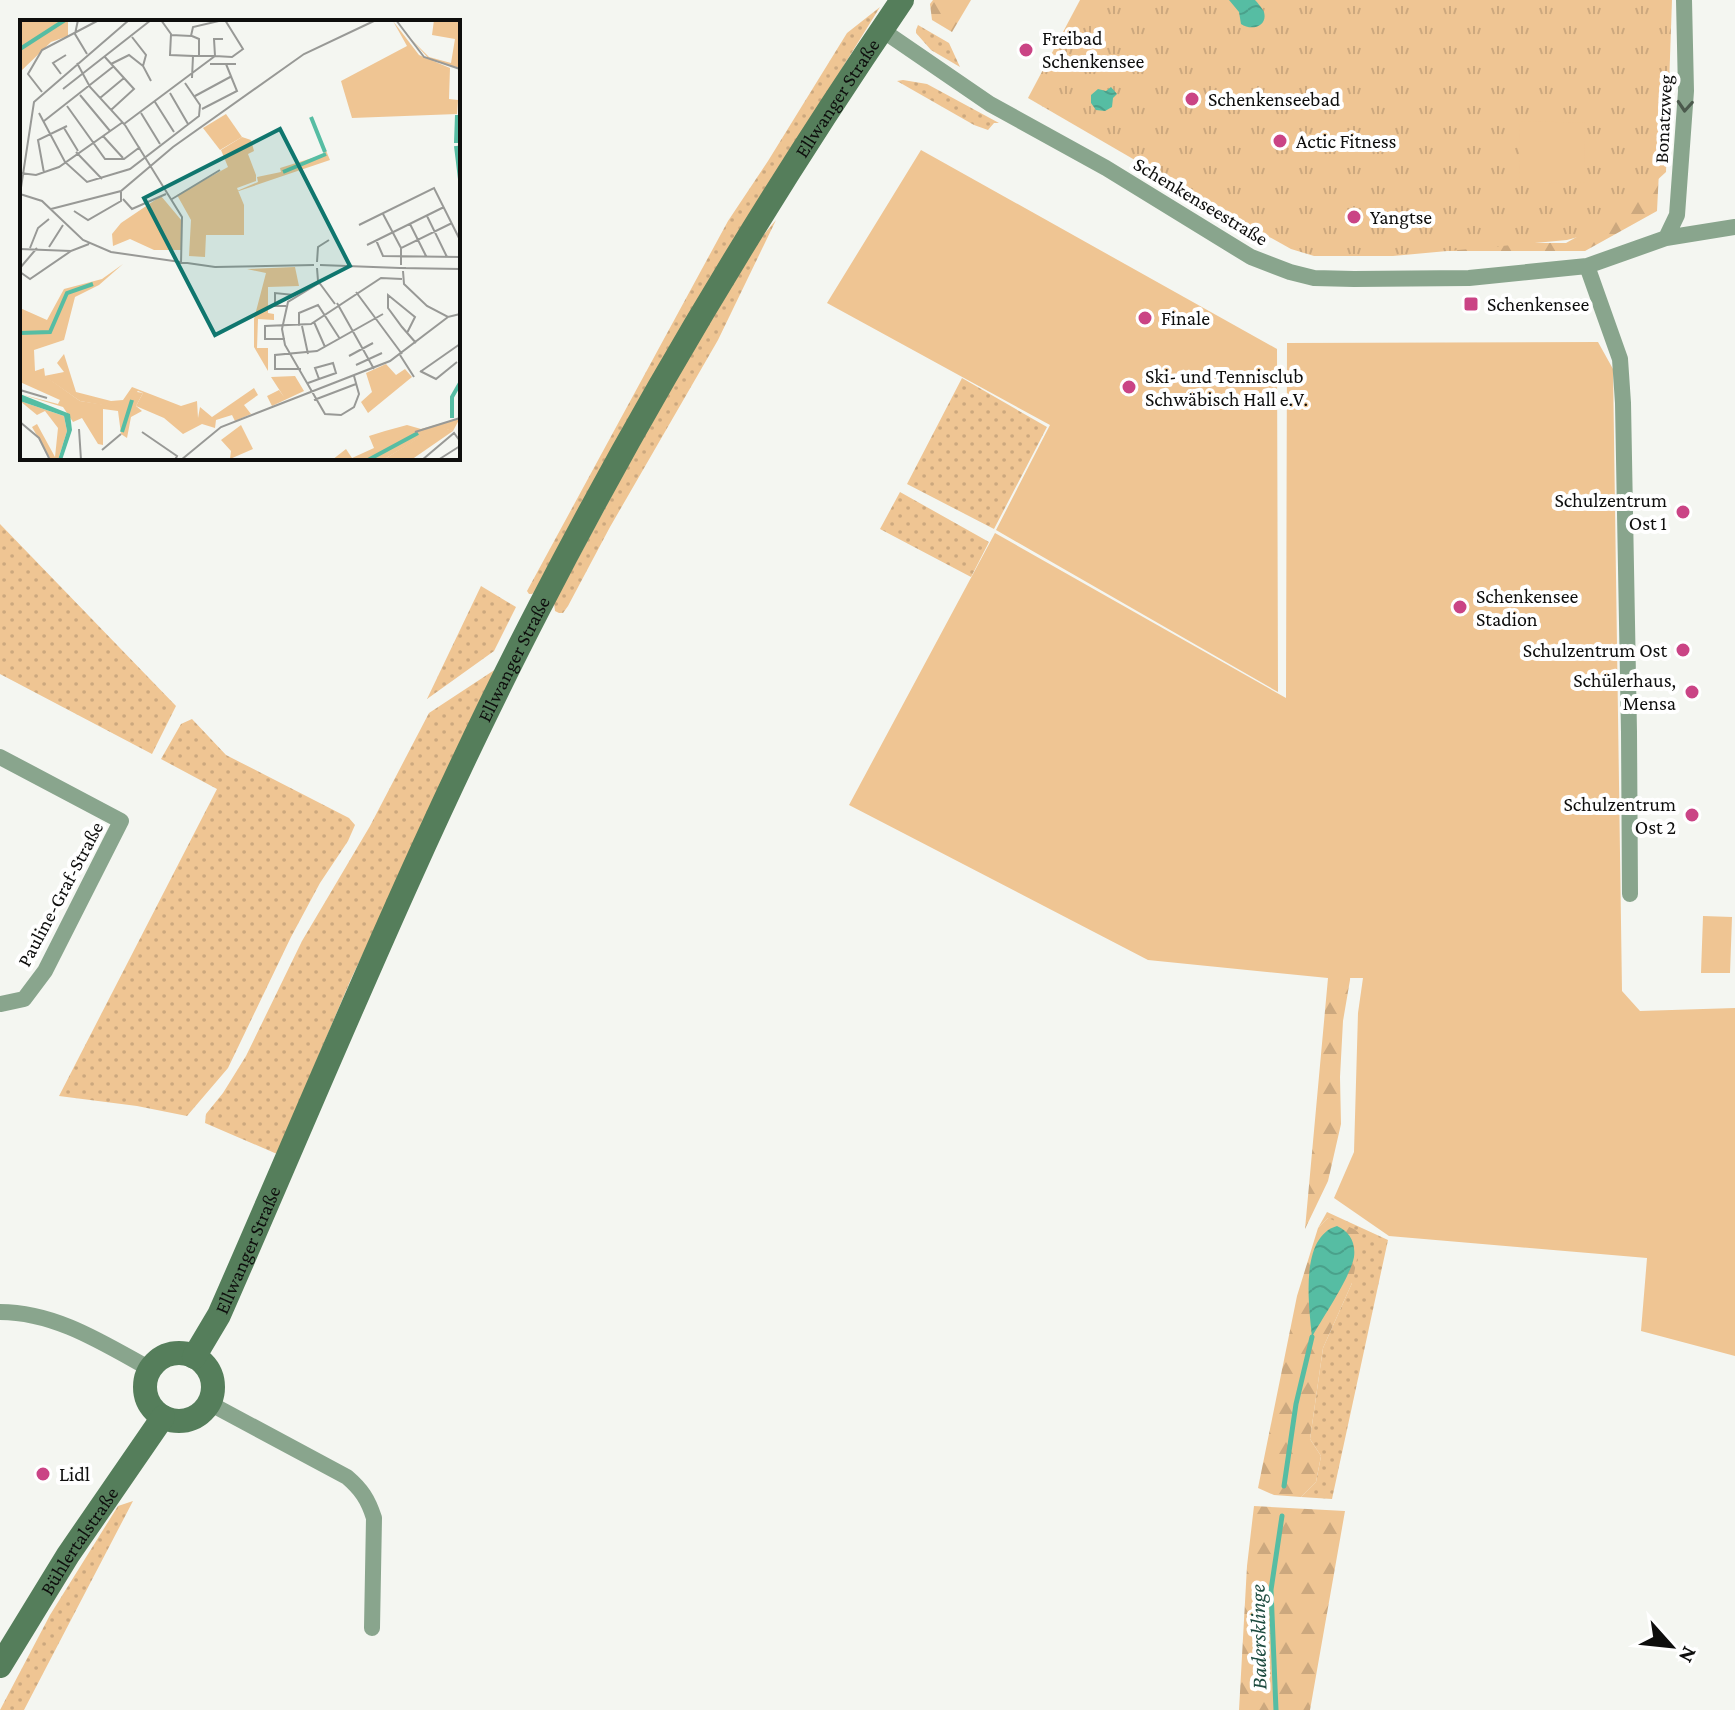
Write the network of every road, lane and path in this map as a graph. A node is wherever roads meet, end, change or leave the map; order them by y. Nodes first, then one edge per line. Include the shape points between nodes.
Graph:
1 (902, 0) edge
2 (1684, 0) edge
3 (882, 30) junction
4 (1735, 227) edge
5 (1666, 238) junction
6 (1587, 266) junction
7 (0, 757) edge
8 (1630, 894) dead end
9 (0, 1002) edge
10 (0, 1016) edge
11 (0, 1312) edge
12 (194, 1357) junction
13 (150, 1369) junction
14 (209, 1403) junction
15 (163, 1417) junction
16 (372, 1628) dead end
17 (0, 1666) edge

1 - 3 main road, Ellwanger Straße
2 -> 5 street, Bonatzweg via 1686,91 1677,215
3 - 6 street, Schenkenseestraße via 990,104 1251,257 1290,272 1341,279 1469,278
3 - 12 main road, Ellwanger Straße via 680,348 540,606 418,857 219,1315
4 - 5 street, Schenkenseestraße
5 - 6 street, Schenkenseestraße
6 - 8 street via 1620,359 1622,388
7 - 9 street, Pauline-Graf-Straße via 121,821 45,971 24,999
9 - 10 street
11 - 13 street via 53,1320
12 - 13 main road via 165,1356
12 - 14 main road via 209,1372
13 - 15 main road via 145,1390
14 - 15 main road via 183,1421
14 - 16 street via 361,1489 374,1518
15 - 17 main road, Bühlertalstraße

